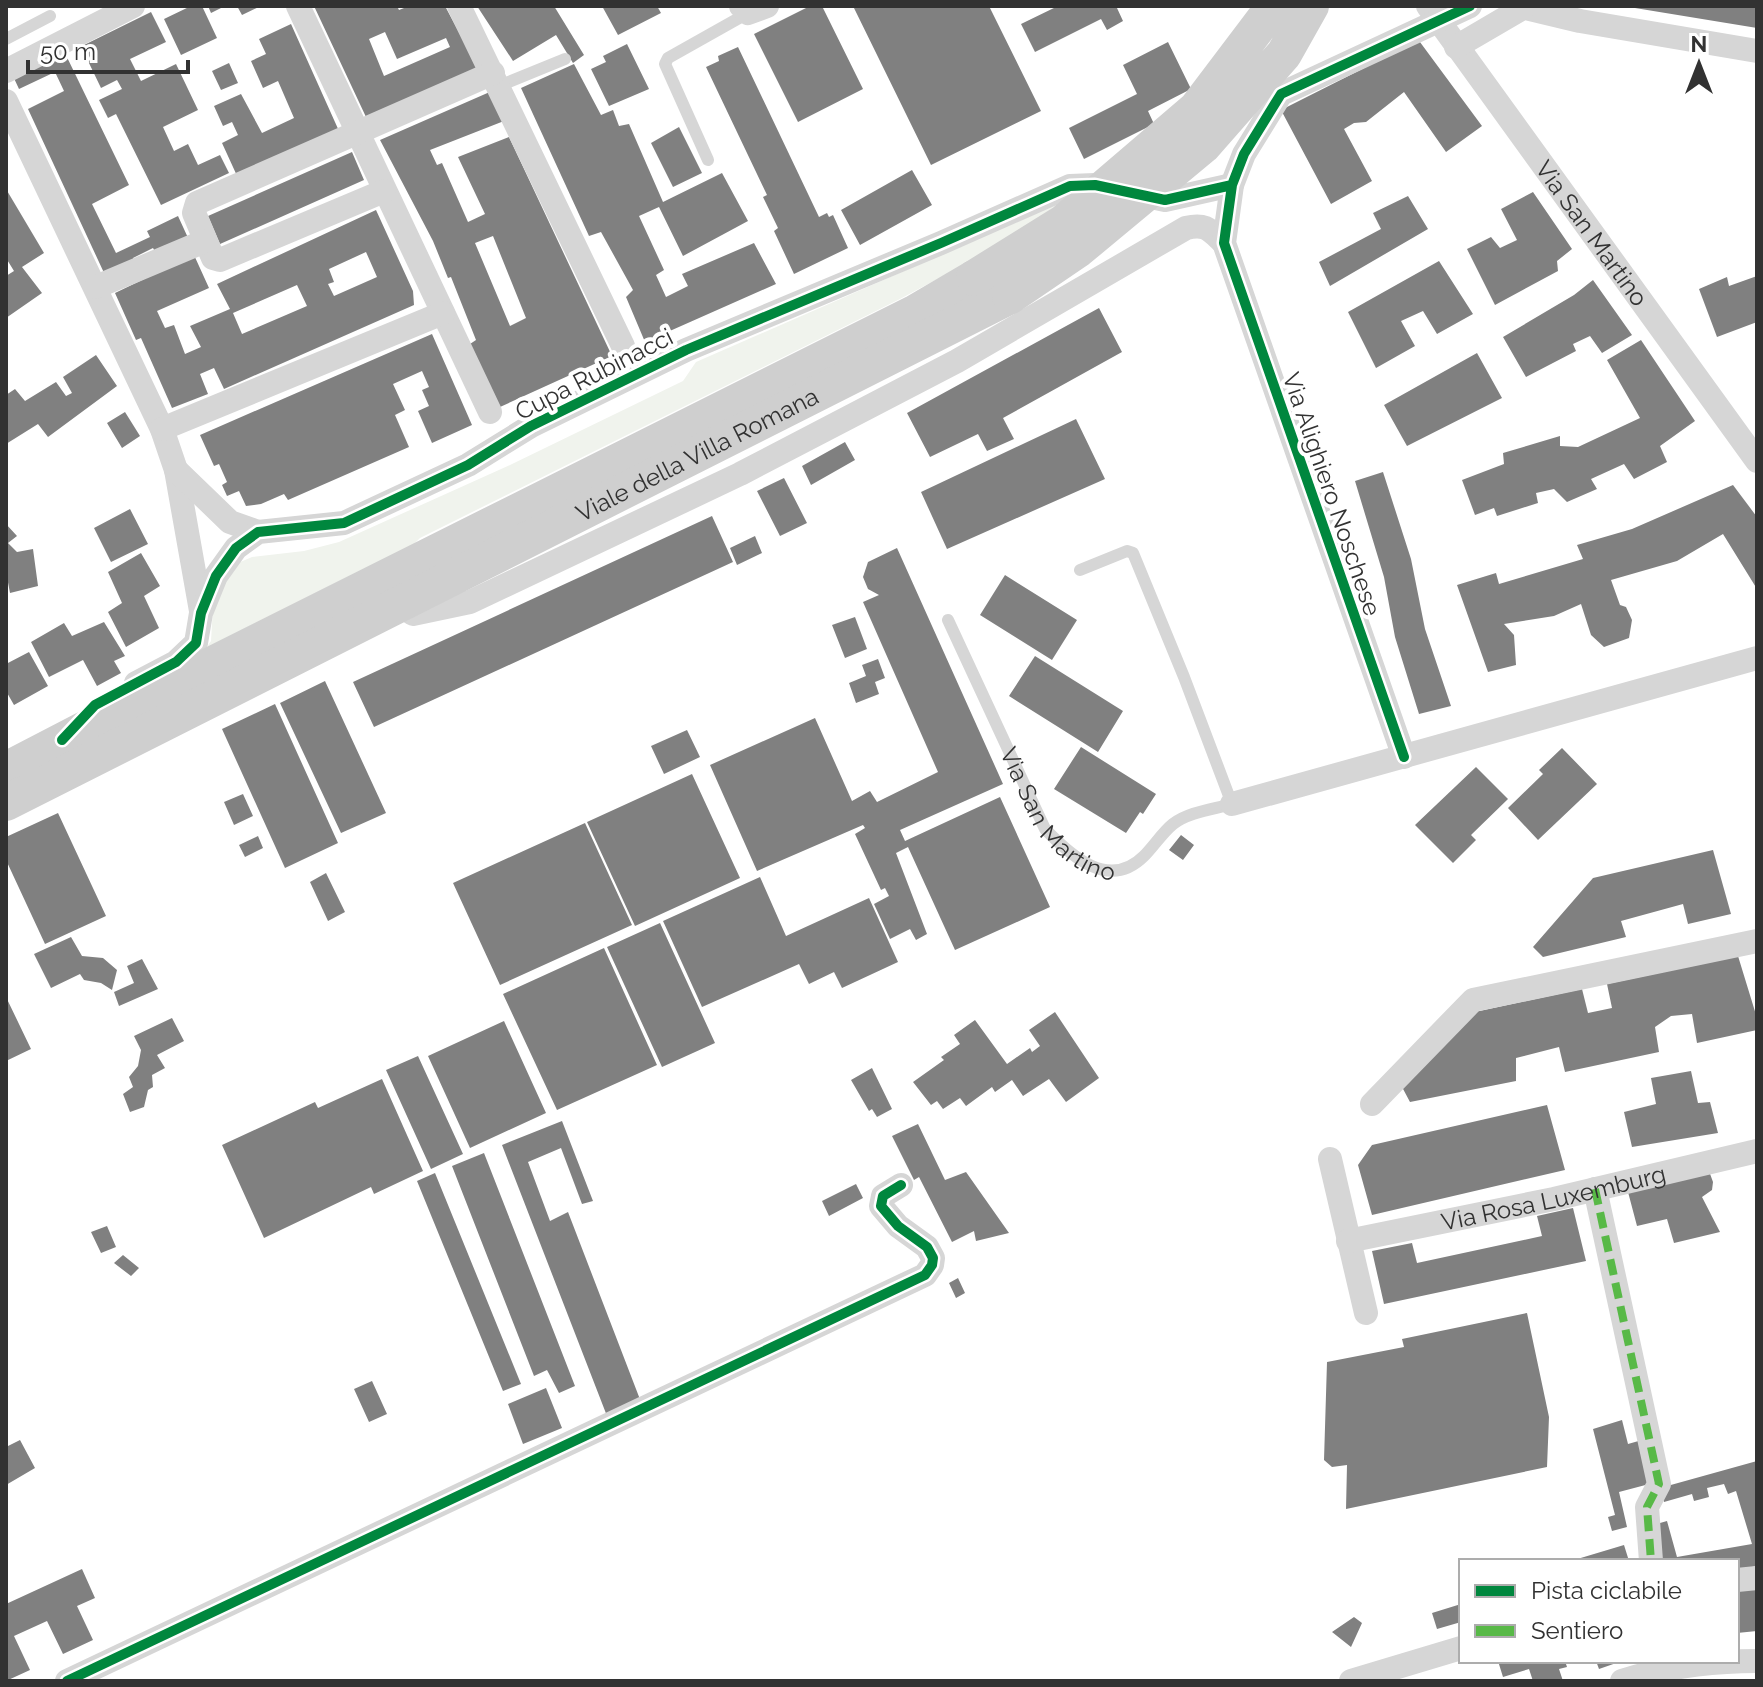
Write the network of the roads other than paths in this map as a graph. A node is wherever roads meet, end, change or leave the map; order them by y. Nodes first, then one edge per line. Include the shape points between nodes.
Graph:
1 (133, 6) edge
2 (298, 6) edge
3 (459, 6) edge
4 (1274, 6) edge
5 (1311, 6) edge
6 (1470, 6) edge
7 (1522, 7) edge
8 (752, 8) edge
9 (1432, 13) edge
10 (1575, 13) edge
11 (50, 16) dead end
12 (6, 39) edge
13 (1456, 47) junction
14 (1757, 51) edge
15 (565, 59) dead end
16 (6, 71) edge
17 (496, 79) junction
18 (6, 101) edge
19 (356, 133) junction
20 (708, 160) dead end
21 (1232, 185) junction
22 (384, 191) junction
23 (205, 241) junction
24 (1224, 243) junction
25 (96, 287) junction
26 (443, 313) junction
27 (623, 346) dead end
28 (490, 412) dead end
29 (162, 429) junction
30 (1757, 461) edge
31 (176, 470) junction
32 (258, 532) junction
33 (1080, 570) dead end
34 (400, 605) junction
35 (201, 613) junction
36 (948, 620) dead end
37 (1757, 658) edge
38 (62, 740) junction
39 (1404, 757) junction
40 (6, 770) edge
41 (6, 803) edge
42 (1232, 804) junction
43 (1757, 941) edge
44 (1372, 1104) dead end
45 (1757, 1151) edge
46 (1330, 1159) dead end
47 (901, 1185) dead end
48 (1595, 1189) junction
49 (1348, 1241) junction
50 (1366, 1313) dead end
51 (1651, 1559) edge
52 (1459, 1649) edge
53 (1713, 1663) edge
54 (1422, 1671) edge
55 (67, 1681) edge
56 (1351, 1681) edge
57 (1622, 1681) edge

1 - 16 street
2 - 19 street
3 - 17 street
4 - 38 main road, Viale della Villa Romana, bridge via 1196,109 1064,222 974,278 916,312
5 - 34 main road, Viale della Villa Romana, bridge via 1284,54 1203,146 1079,249 1010,296
6 - 9 street
7 - 10 street
7 - 13 street
8 - 20 lane via 665,64
9 - 13 street, Via San Martino
9 - 21 street via 1281,94 1244,154
10 - 14 street
11 - 12 lane
13 - 30 street, Via San Martino
15 - 17 lane
17 - 19 street
17 - 27 street
18 - 25 street
19 - 22 street
19 - 23 street via 197,203 194,213
21 - 24 street
21 - 32 street, Cupa Rubinacci via 1165,200 1095,185 1070,186 686,350 531,426 468,465 344,523
22 - 23 street via 220,260 213,258
22 - 26 street
23 - 25 street
24 - 34 street via 1209,229 1186,228 957,361 740,474 470,602 413,614
24 - 39 street, Via Alighiero Noschese
25 - 29 street
26 - 28 street
26 - 29 street
29 - 31 street
31 - 32 street via 230,522
31 - 35 street
32 - 35 street via 236,548 216,576
33 - 42 lane via 1133,553
34 - 41 main road, Viale della Villa Romana
35 - 38 street via 196,643 176,662 95,705
36 - 42 lane, Via San Martino via 1045,829 1075,856 1098,870 1128,869 1173,824
37 - 39 street, Via San Martino
38 - 40 main road, Viale della Villa Romana
39 - 42 street, Via San Martino
43 - 44 street via 1473,1000
45 - 48 street, Via Rosa Luxemburg
46 - 49 street
47 - 55 street via 883,1196 881,1206 927,1247 933,1258 925,1275
48 - 49 street, Via Rosa Luxemburg
48 - 51 street via 1659,1484 1647,1507
49 - 50 street
52 - 54 street
53 - 57 street
54 - 56 street

